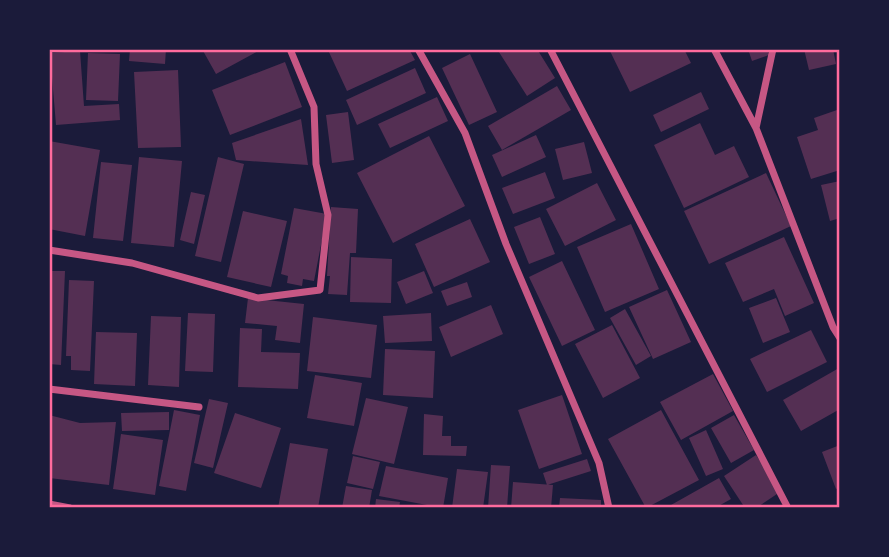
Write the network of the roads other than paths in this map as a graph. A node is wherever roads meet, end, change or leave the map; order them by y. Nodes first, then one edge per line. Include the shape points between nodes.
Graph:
1 (290, 49) edge
2 (418, 49) edge
3 (550, 49) edge
4 (714, 49) edge
5 (773, 49) edge
6 (756, 128) junction
7 (49, 250) edge
8 (840, 338) edge
9 (49, 389) edge
10 (200, 407) dead end
11 (49, 504) edge
12 (70, 508) edge
13 (609, 508) edge
14 (789, 508) edge

1 - 7 street via 314,107 316,164 328,215 320,290 258,298 132,263
2 - 13 street via 465,133 506,244 599,463
3 - 14 street
4 - 6 street
5 - 6 street
6 - 8 street
9 - 10 street
11 - 12 street

